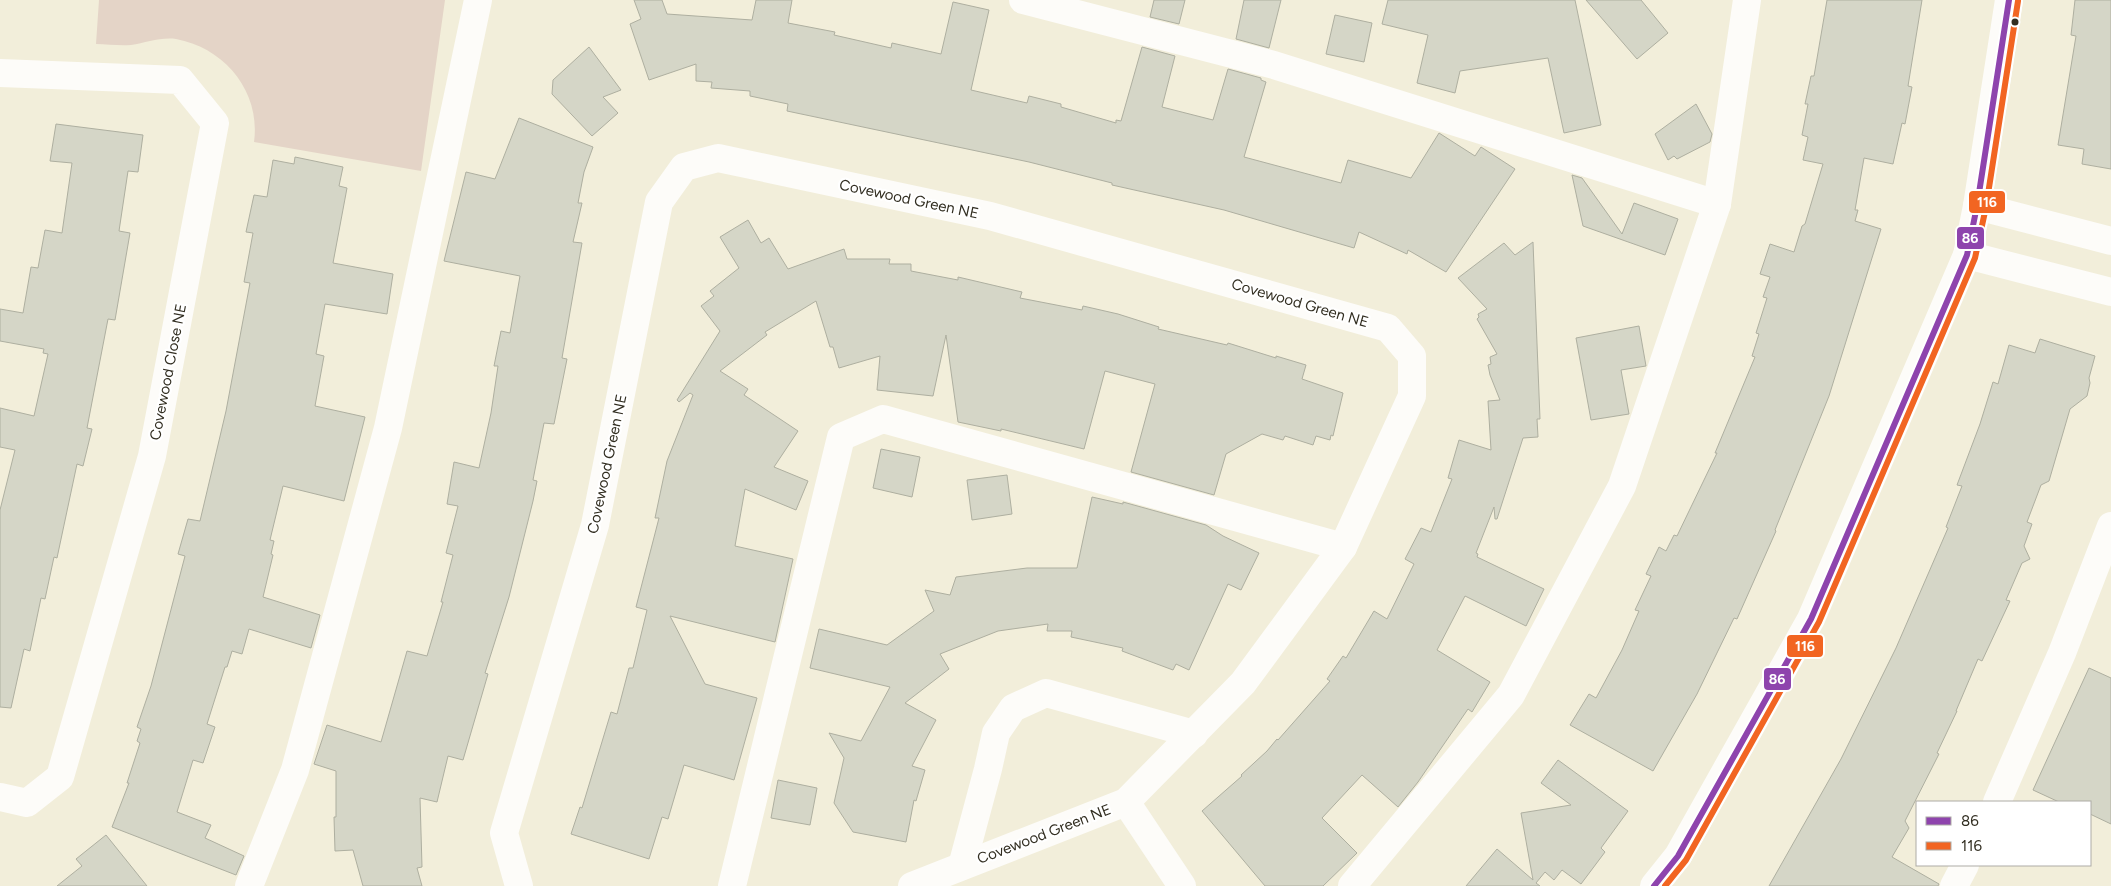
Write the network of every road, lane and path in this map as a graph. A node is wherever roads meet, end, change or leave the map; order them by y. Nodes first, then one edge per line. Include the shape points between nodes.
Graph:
1 (478, 0) edge
2 (1023, 0) edge
3 (1747, 0) edge
4 (2009, 0) edge
5 (0, 73) edge
6 (1717, 204) junction
7 (1977, 206) junction
8 (2111, 241) edge
9 (1966, 255) junction
10 (2111, 292) edge
11 (2111, 526) edge
12 (1343, 547) junction
13 (1194, 734) junction
14 (0, 797) edge
15 (1997, 801) edge
16 (1126, 802) junction
17 (962, 866) junction
18 (1964, 866) edge
19 (249, 886) edge
20 (519, 886) edge
21 (732, 886) edge
22 (912, 886) edge
23 (1182, 886) edge
24 (1352, 886) edge
25 (1654, 886) edge
26 (1954, 886) edge

1 - 19 street via 388,428 295,770
2 - 6 street via 1274,65
3 - 6 street
4 - 7 street
5 - 14 street, Covewood Close NE via 180,80 215,123 152,456 60,777 27,803
6 - 24 street via 1622,486 1511,695
7 - 8 street
7 - 9 street
9 - 10 street
9 - 25 street via 1811,619 1678,856
11 - 15 street via 2062,652
12 - 13 street, Covewood Green NE via 1244,683
12 - 20 street, Covewood Green NE via 1412,396 1412,356 1388,328 990,216 718,158 684,167 659,202 595,524 504,833
12 - 21 street via 883,419 841,437
13 - 16 street, Covewood Green NE
13 - 17 street, Covewood Green NE via 1046,693 1013,708 996,733
16 - 17 street, Covewood Green NE
16 - 23 street, Covewood Green NE
17 - 22 street, Covewood Green NE
18 - 26 street

